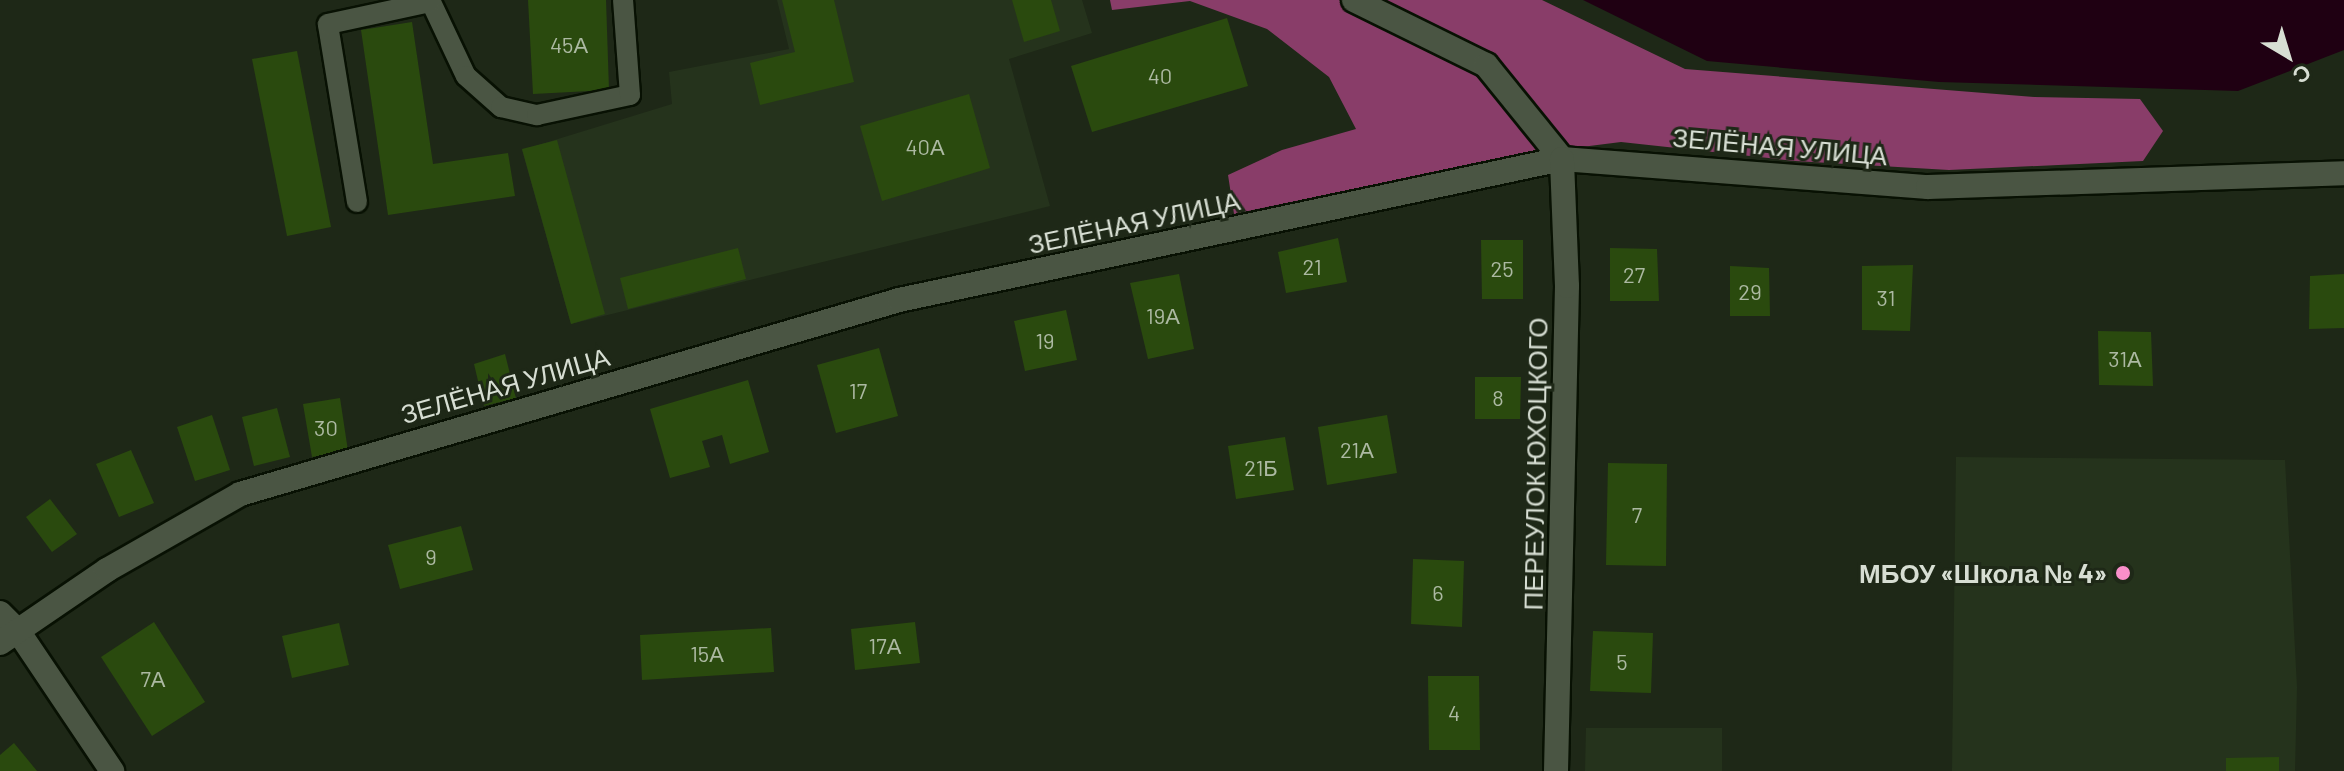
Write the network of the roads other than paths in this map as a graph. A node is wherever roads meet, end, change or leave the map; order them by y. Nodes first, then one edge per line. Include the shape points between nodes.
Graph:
1 (623, 0) edge
2 (1354, 0) edge
3 (430, 1) edge
4 (1562, 159) junction
5 (2344, 173) edge
6 (357, 202) dead end
7 (0, 613) edge
8 (9, 637) edge
9 (112, 771) edge
10 (1556, 771) edge

1 - 3 lane via 630,95 537,115 501,107 466,76
2 - 4 street via 1486,65
3 - 6 lane via 328,24
4 - 5 street, ЗЕЛЁНАЯ УЛИЦА via 1928,187
4 - 8 street, ЗЕЛЁНАЯ УЛИЦА via 899,300 255,490 107,570
4 - 10 street, ПЕРЕУЛОК ЮХОЦКОГО via 1567,286
7 - 8 street
8 - 9 street

